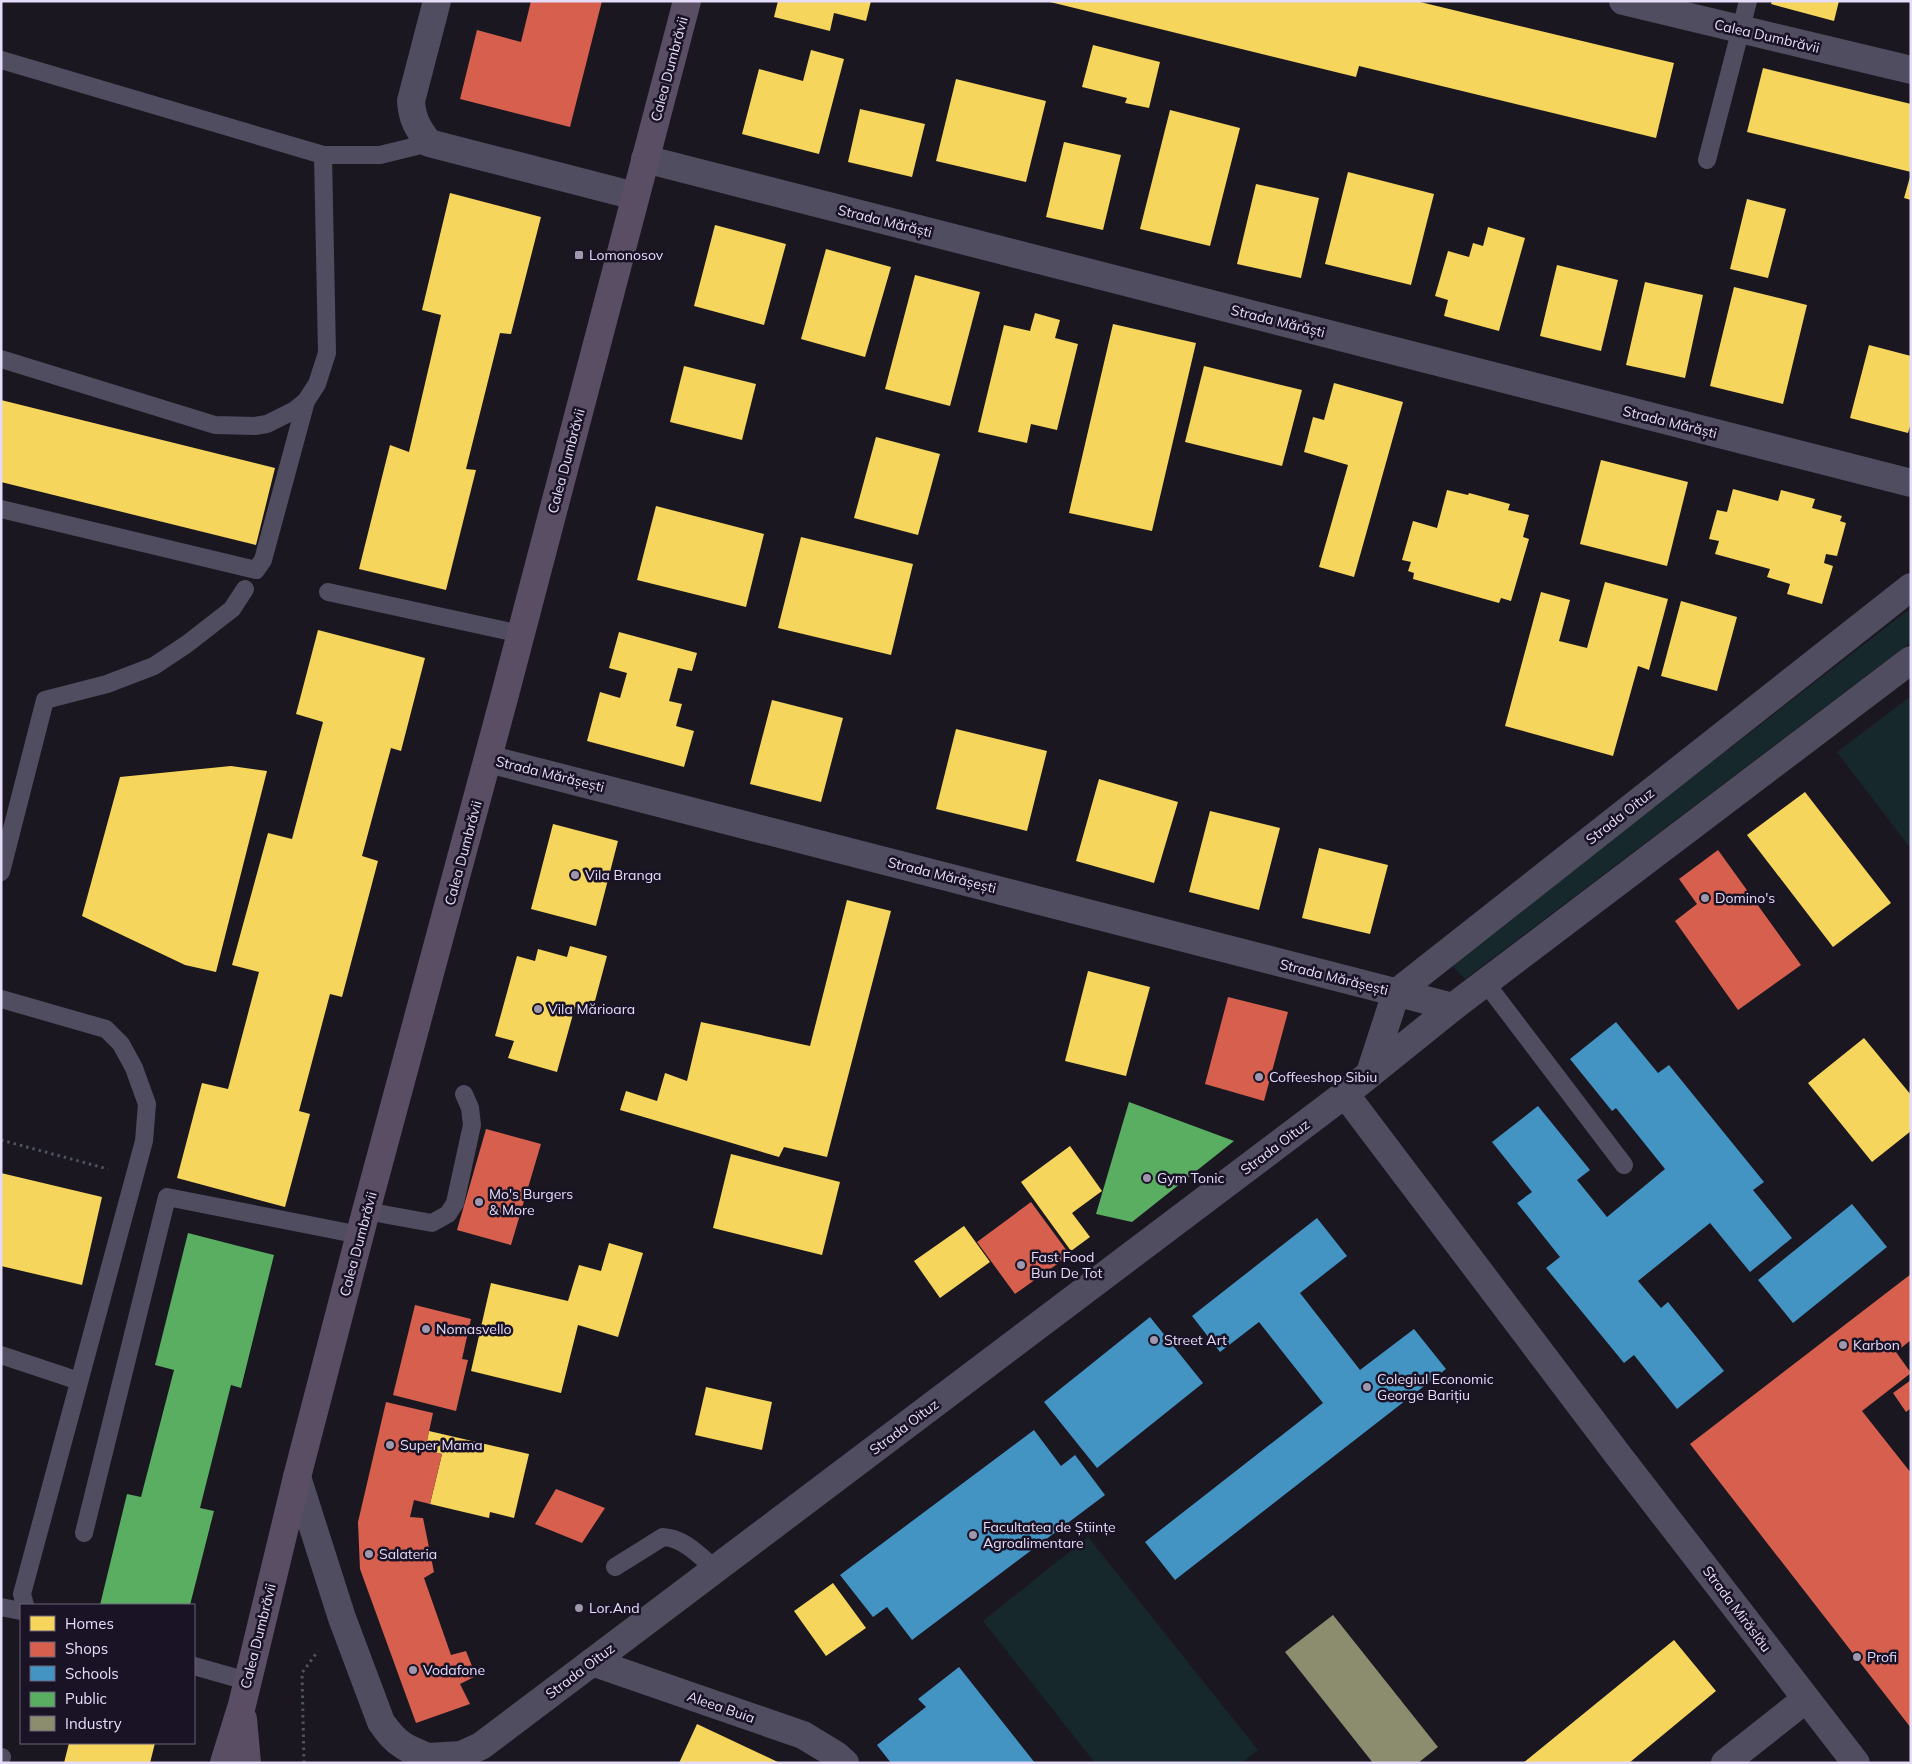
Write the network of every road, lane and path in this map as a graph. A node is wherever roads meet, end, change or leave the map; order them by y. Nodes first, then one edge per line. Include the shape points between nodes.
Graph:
1 (437, 1) edge
2 (687, 1) edge
3 (1623, 1) edge
4 (1748, 1) edge
5 (1741, 29) junction
6 (1, 60) edge
7 (1911, 70) edge
8 (430, 143) junction
9 (323, 155) junction
10 (645, 159) junction
11 (1707, 160) dead end
12 (635, 196) junction
13 (1, 359) edge
14 (306, 401) junction
15 (1911, 483) edge
16 (1, 509) edge
17 (1911, 587) edge
18 (245, 589) dead end
19 (328, 592) dead end
20 (520, 634) junction
21 (1911, 660) edge
22 (488, 759) junction
23 (1, 872) edge
24 (1486, 982) junction
25 (1396, 993) junction
26 (1, 999) edge
27 (1453, 1007) junction
28 (1370, 1073) junction
29 (464, 1094) dead end
30 (1345, 1094) junction
31 (1, 1140) edge
32 (1624, 1166) dead end
33 (135, 1176) junction
34 (363, 1223) junction
35 (1, 1355) edge
36 (79, 1381) junction
37 (297, 1477) junction
38 (84, 1533) dead end
39 (615, 1567) dead end
40 (715, 1569) junction
41 (25, 1604) edge
42 (1, 1607) edge
43 (20, 1610) edge
44 (342, 1618) junction
45 (592, 1662) junction
46 (195, 1667) edge
47 (244, 1693) junction
48 (1806, 1699) junction
49 (479, 1754) edge
50 (429, 1760) edge
51 (224, 1763) edge
52 (247, 1763) edge
53 (304, 1763) edge
54 (844, 1763) edge
55 (1725, 1763) edge
56 (1856, 1763) edge

1 - 8 street via 411,101 412,116
2 - 10 main road, Calea Dumbrăvii
3 - 5 street, Calea Dumbrăvii
4 - 5 lane
5 - 7 street, Calea Dumbrăvii
5 - 11 lane
6 - 9 lane
8 - 9 lane via 380,155
8 - 12 street
9 - 14 lane via 328,352 318,384
10 - 12 main road, Calea Dumbrăvii
10 - 15 street, Strada Mărăști
12 - 20 main road, Calea Dumbrăvii
13 - 14 lane via 215,425 267,424
14 - 16 lane via 263,560 256,570
17 - 25 street, Strada Oituz
18 - 23 lane via 232,609 154,666 107,684 45,700
19 - 20 lane
20 - 22 main road, Calea Dumbrăvii
21 - 24 street, Strada Oituz
22 - 25 street, Strada Mărășești
22 - 34 main road, Calea Dumbrăvii
24 - 27 street, Strada Oituz
24 - 32 lane
25 - 27 street, Strada Mărășești
25 - 28 street
26 - 33 lane via 106,1029 121,1044 147,1104 144,1141
27 - 28 street, Strada Oituz
28 - 30 street, Strada Oituz
29 - 34 lane via 472,1125 455,1203 448,1214 432,1223
30 - 40 street, Strada Oituz
30 - 48 street, Strada Mirăslău
31 - 33 path
33 - 36 lane
34 - 37 main road, Calea Dumbrăvii
34 - 38 lane via 167,1197
35 - 36 lane
36 - 41 lane via 22,1594
37 - 44 street
37 - 47 main road, Calea Dumbrăvii
39 - 40 lane via 664,1537 672,1537
40 - 45 street, Strada Oituz
42 - 43 lane
44 - 50 street via 381,1722 392,1737
44 - 53 path via 302,1673
45 - 49 street, Strada Oituz
45 - 54 street, Aleea Buia via 803,1735
46 - 47 lane
47 - 51 main road, Calea Dumbrăvii
47 - 52 main road, Calea Dumbrăvii
48 - 55 street
48 - 56 street, Strada Mirăslău
49 - 50 street, Strada Oituz

